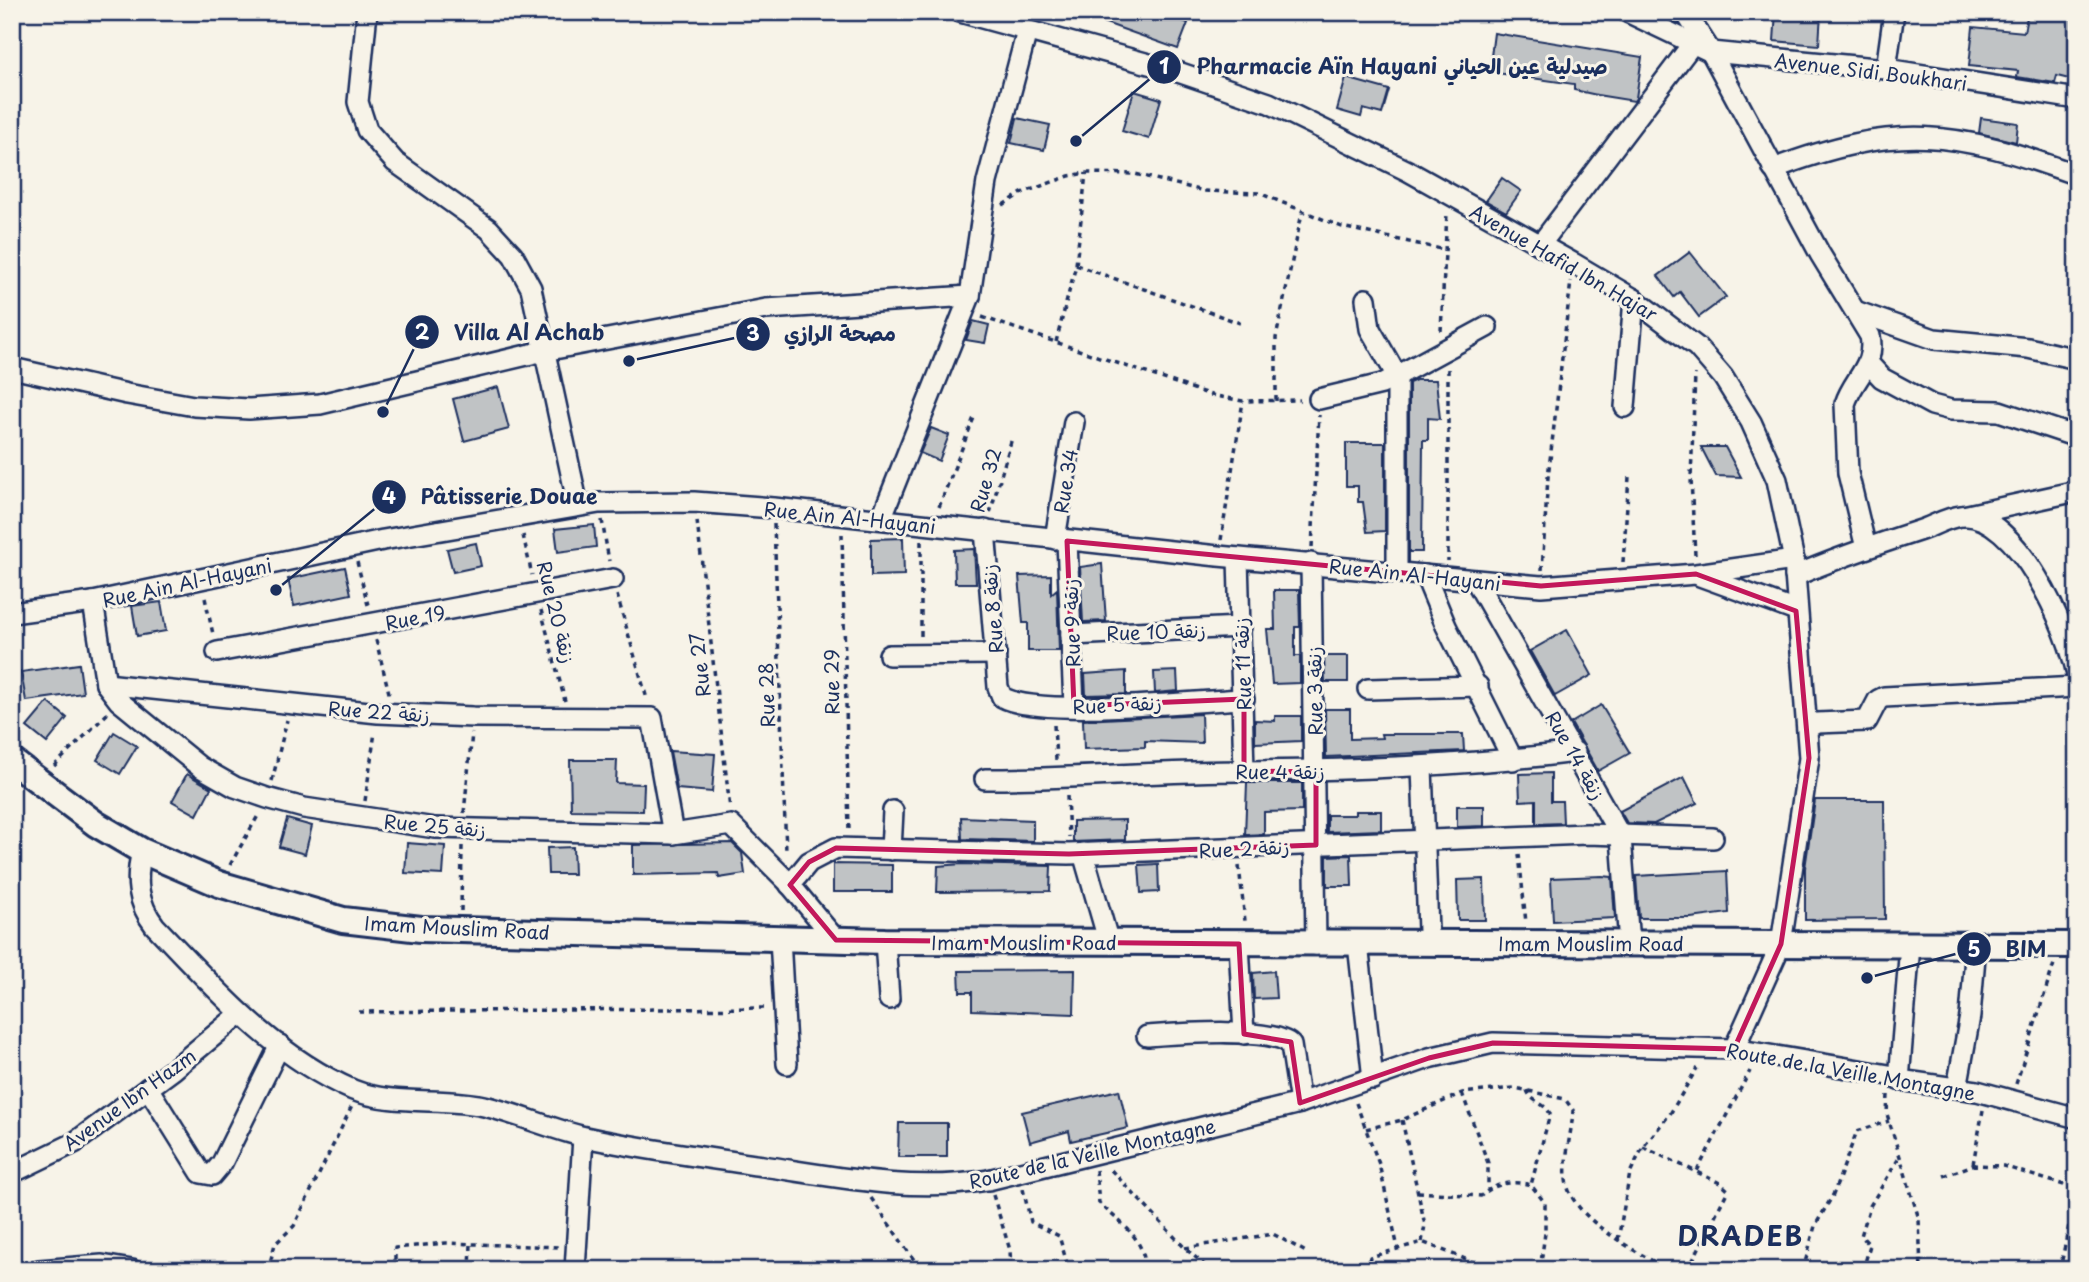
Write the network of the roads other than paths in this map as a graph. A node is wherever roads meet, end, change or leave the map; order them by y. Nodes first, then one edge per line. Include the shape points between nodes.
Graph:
1 (367, 12) edge
2 (960, 12) edge
3 (1627, 12) edge
4 (1685, 12) edge
5 (1894, 12) edge
6 (1027, 31) junction
7 (1693, 43) junction
8 (1711, 52) junction
9 (1886, 69) junction
10 (2077, 99) edge
11 (1773, 169) junction
12 (2077, 174) edge
13 (1540, 245) junction
14 (1366, 299) dead end
15 (1634, 299) junction
16 (967, 304) junction
17 (1858, 312) junction
18 (1487, 327) dead end
19 (544, 351) junction
20 (2077, 359) edge
21 (1869, 364) junction
22 (12, 368) edge
23 (1397, 376) junction
24 (1319, 399) road end
25 (1625, 407) dead end
26 (1074, 422) dead end
27 (2077, 437) edge
28 (2077, 491) edge
29 (2036, 500) junction
30 (2077, 501) edge
31 (578, 506) junction
32 (1962, 516) junction
33 (881, 519) junction
34 (985, 530) junction
35 (1061, 540) junction
36 (1866, 548) junction
37 (1238, 558) junction
38 (1311, 563) junction
39 (1795, 568) junction
40 (1397, 572) junction
41 (1425, 575) junction
42 (1696, 575) junction
43 (613, 579) road end
44 (1476, 581) junction
45 (93, 602) junction
46 (1796, 611) junction
47 (12, 614) edge
48 (1241, 627) junction
49 (1071, 635) junction
50 (217, 652) dead end
51 (996, 654) junction
52 (889, 655) dead end
53 (2077, 675) edge
54 (106, 684) junction
55 (1478, 686) junction
56 (998, 687) joint
57 (2077, 687) edge
58 (1368, 689) dead end
59 (1244, 699) junction
60 (1074, 706) junction
61 (1810, 727) junction
62 (1575, 752) junction
63 (1513, 760) junction
64 (12, 761) edge
65 (1422, 767) junction
66 (1244, 771) junction
67 (1316, 772) junction
68 (985, 779) dead end
69 (893, 811) dead end
70 (673, 834) junction
71 (1621, 837) junction
72 (1713, 838) dead end
73 (1424, 841) junction
74 (1316, 845) junction
75 (891, 850) junction
76 (142, 851) junction
77 (1076, 854) junction
78 (789, 883) junction
79 (1428, 931) dead end
80 (1243, 937) junction
81 (780, 938) junction
82 (836, 940) junction
83 (885, 942) junction
84 (1109, 943) junction
85 (1358, 944) junction
86 (1629, 944) junction
87 (1781, 944) junction
88 (1316, 945) junction
89 (1910, 945) junction
90 (1976, 945) junction
91 (2068, 945) edge
92 (889, 999) dead end
93 (240, 1014) junction
94 (1244, 1034) junction
95 (1147, 1035) dead end
96 (280, 1045) junction
97 (1734, 1049) junction
98 (787, 1064) dead end
99 (1894, 1078) junction
100 (1373, 1079) junction
101 (148, 1088) junction
102 (1957, 1088) junction
103 (1300, 1103) junction
104 (2077, 1118) edge
105 (583, 1137) junction
106 (12, 1174) edge
107 (39, 1270) edge
108 (132, 1270) edge
109 (575, 1270) edge

1 - 19 street via 358,102 367,130 395,162 489,229 513,255 531,289
2 - 6 street, Avenue Hafid Ibn Hajar
3 - 7 street
4 - 8 street
5 - 9 street
6 - 13 street, Avenue Hafid Ibn Hajar via 1245,94 1343,139
6 - 16 street via 993,153
7 - 8 street
7 - 13 street
8 - 9 street, Avenue Sidi Boukhari
8 - 11 street
9 - 10 street, Avenue Sidi Boukhari
11 - 12 street via 1866,140 1939,136 2014,153
11 - 17 street via 1819,254
13 - 15 street, Avenue Hafid Ibn Hajar
14 - 23 street via 1370,329
15 - 25 street
15 - 39 street, Avenue Hafid Ibn Hajar via 1697,347 1734,394 1777,480
16 - 19 street via 766,309
16 - 33 street
17 - 20 street via 1934,339 2028,348
17 - 21 street via 1873,348
18 - 23 street
19 - 22 street via 320,404 249,409 194,406
19 - 31 street
21 - 27 street via 1882,378 1932,405 1999,411
21 - 36 street via 1845,404 1848,473
23 - 24 street via 1361,391
23 - 40 street
26 - 35 street, Rue 34
28 - 29 street
29 - 30 street
29 - 32 street, Rue Ain Al-Hayani
31 - 33 street, Rue Ain Al-Hayani via 694,502
31 - 45 street, Rue Ain Al-Hayani via 383,540
32 - 36 street, Rue Ain Al-Hayani
32 - 53 street via 2011,539 2055,610
33 - 34 street, Rue Ain Al-Hayani
34 - 35 street, Rue Ain Al-Hayani
34 - 51 street, Rue 8 زنقة
35 - 37 street, Rue Ain Al-Hayani
35 - 49 street, Rue 9 زنقة
36 - 39 street, Rue Ain Al-Hayani
37 - 38 street, Rue Ain Al-Hayani
37 - 48 street, Rue 11 زنقة
38 - 40 street, Rue Ain Al-Hayani
38 - 67 street, Rue 3 زنقة
39 - 42 street, Rue Ain Al-Hayani
39 - 46 street, Avenue Hafid Ibn Hajar
40 - 41 street, Rue Ain Al-Hayani
41 - 44 street, Rue Ain Al-Hayani
41 - 55 street
42 - 44 street, Rue Ain Al-Hayani via 1541,586
42 - 46 street, Rue Ain Al-Hayani
43 - 50 street, Rue 19
44 - 62 street, Rue 14 زنقة
45 - 47 street, Rue Ain Al-Hayani
45 - 54 street, Rue 25 زنقة
46 - 61 street, Avenue Hafid Ibn Hajar
48 - 49 street, Rue 10 زنقة
48 - 59 street, Rue 11 زنقة
49 - 60 street, Rue 9 زنقة
51 - 52 street
51 - 56 street, Rue 8 زنقة
54 - 70 street, Rue 25 زنقة via 119,701 200,767 267,799 435,828
54 - 70 street, Rue 22 زنقة via 378,713 652,718
55 - 58 street
55 - 63 street
56 - 60 street, Rue 5 زنقة via 1000,695 1010,701
57 - 61 street via 1885,697 1878,700 1867,721
59 - 60 street, Rue 5 زنقة
59 - 66 street, Rue 11 زنقة
61 - 87 street, Avenue Hafid Ibn Hajar via 1810,758
62 - 63 street, Rue 4 زنقة
62 - 71 street, Rue 14 زنقة
63 - 65 street, Rue 4 زنقة
64 - 76 main road, Imam Mouslim Road via 96,824
65 - 67 street, Rue 4 زنقة
65 - 73 street
66 - 67 street, Rue 4 زنقة
66 - 68 street, Rue 4 زنقة
67 - 74 street, Rue 3 زنقة
69 - 75 street
70 - 78 street, Rue 25 زنقة via 732,825
71 - 72 street, Rue 2 زنقة
71 - 73 street, Rue 2 زنقة via 1587,834
71 - 86 street, Rue 14 زنقة
73 - 74 street, Rue 2 زنقة
73 - 79 street
74 - 77 street, Rue 2 زنقة
74 - 88 street, Rue 3 زنقة
75 - 77 street, Rue 2 زنقة
75 - 78 street, Rue 2 زنقة via 836,848 809,862
76 - 81 main road, Imam Mouslim Road via 219,884 343,920 421,929
76 - 93 street, Route de la Veille Montagne via 138,884 145,913
77 - 84 street
78 - 82 street
80 - 84 main road, Imam Mouslim Road
80 - 88 main road, Imam Mouslim Road
80 - 94 street
81 - 82 main road, Imam Mouslim Road
81 - 98 street
82 - 83 main road, Imam Mouslim Road
83 - 84 main road, Imam Mouslim Road
83 - 92 street
85 - 86 main road, Imam Mouslim Road
85 - 88 main road, Imam Mouslim Road
85 - 100 street
86 - 87 main road, Imam Mouslim Road
87 - 89 main road, Imam Mouslim Road
87 - 97 street, Avenue Hafid Ibn Hajar
89 - 90 main road, Imam Mouslim Road
89 - 99 street
90 - 91 main road, Imam Mouslim Road
90 - 102 street
93 - 96 street, Route de la Veille Montagne
93 - 101 street, Avenue Ibn Hazm
94 - 95 street
94 - 103 street via 1280,1037 1292,1045
96 - 101 street via 212,1175 201,1172
96 - 105 street, Route de la Veille Montagne via 356,1091 486,1107
97 - 99 street, Route de la Veille Montagne
97 - 100 street, Route de la Veille Montagne via 1493,1043 1440,1054
99 - 102 street, Route de la Veille Montagne
100 - 103 street, Route de la Veille Montagne
101 - 106 street, Avenue Ibn Hazm via 74,1143
102 - 104 street, Route de la Veille Montagne
103 - 105 street, Route de la Veille Montagne via 1019,1174 929,1186
105 - 109 street
107 - 108 street via 102,1265

